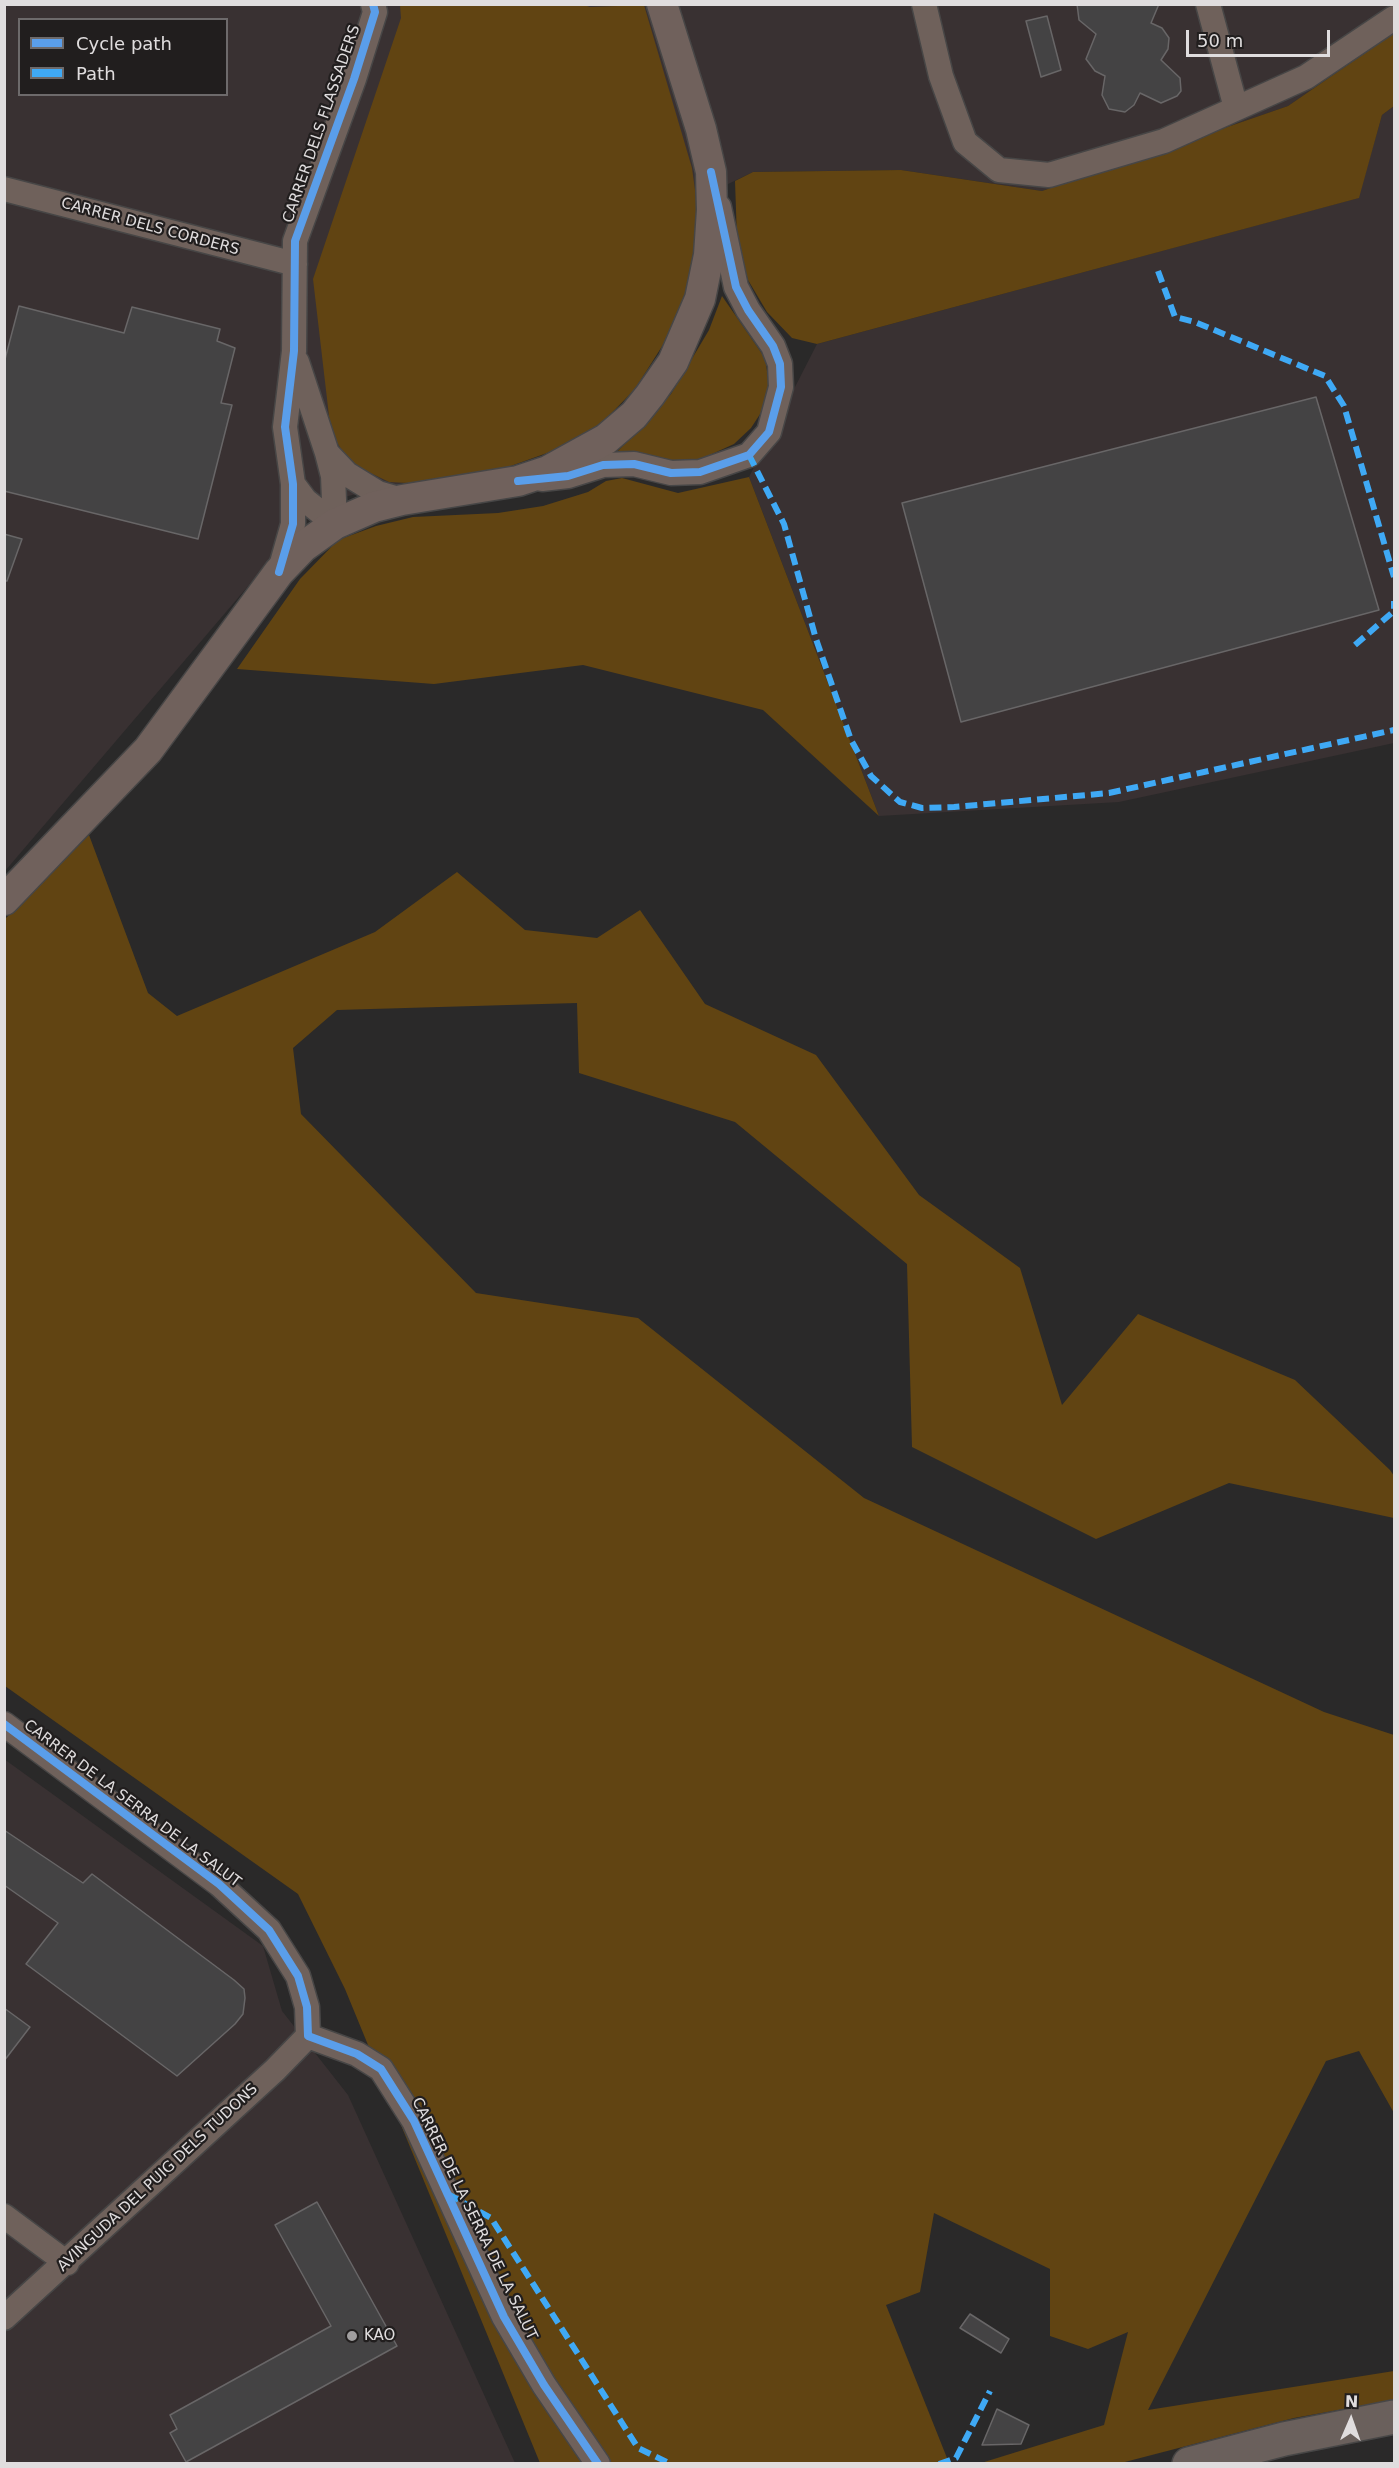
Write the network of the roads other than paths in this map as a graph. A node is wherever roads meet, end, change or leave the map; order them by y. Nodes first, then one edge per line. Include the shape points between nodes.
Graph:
1 (373, 4) edge
2 (662, 4) edge
3 (924, 4) edge
4 (1208, 4) edge
5 (1395, 18) edge
6 (1236, 108) junction
7 (711, 172) junction
8 (4, 189) edge
9 (295, 264) junction
10 (294, 351) junction
11 (327, 453) junction
12 (518, 481) junction
13 (293, 484) junction
14 (402, 500) junction
15 (335, 524) junction
16 (279, 572) junction
17 (4, 900) edge
18 (4, 1724) edge
19 (308, 2036) junction
20 (4, 2216) edge
21 (67, 2263) junction
22 (4, 2318) edge
23 (1395, 2417) edge
24 (598, 2463) edge
25 (1189, 2463) edge

1 - 9 street, CARRER DELS FLASSADERS via 375,12 354,79 296,241
2 - 7 main road
3 - 6 street via 941,76 965,142 999,170 1049,175 1164,141
4 - 6 street
5 - 6 street via 1306,77
7 - 12 main road via 706,273 696,309 673,362 634,415 606,439 548,471
7 - 12 street via 736,287 780,364 781,387 769,432 749,455 700,472 671,473 634,464 603,465 568,476
8 - 9 street, CARRER DELS CORDERS
9 - 10 street, CARRER DELS FLASSADERS
10 - 11 street, CARRER DELS FLASSADERS
10 - 13 street, CARRER DELS FLASSADERS via 285,427
11 - 14 street, CARRER DELS FLASSADERS via 347,474 378,493
11 - 15 street, CARRER DELS FLASSADERS via 333,477
12 - 14 main road
13 - 15 street via 305,500
13 - 16 street, CARRER DELS FLASSADERS via 293,524
14 - 15 main road
15 - 16 main road via 303,546
16 - 17 main road via 148,750
18 - 19 street, CARRER DE LA SERRA DE LA SALUT via 219,1884 269,1930 298,1976 307,2007
19 - 21 street, AVINGUDA DEL PUIG DELS TUDONS
19 - 24 street, CARRER DE LA SERRA DE LA SALUT via 357,2054 381,2069 414,2121 504,2317 544,2385
20 - 21 street
21 - 22 street, AVINGUDA DEL PUIG DELS TUDONS
23 - 25 highway

